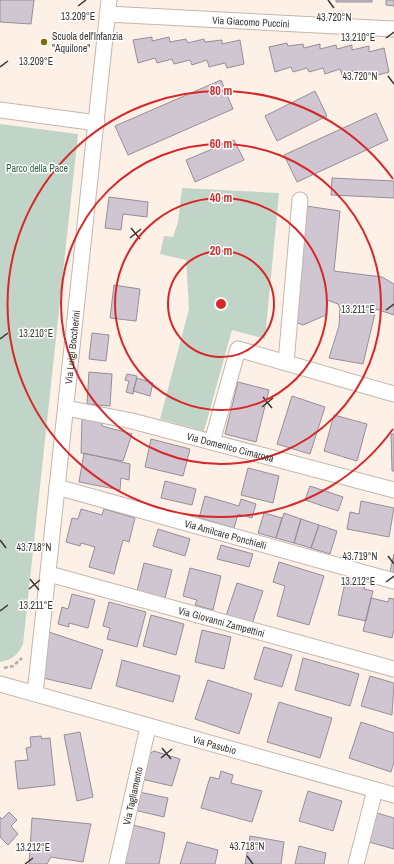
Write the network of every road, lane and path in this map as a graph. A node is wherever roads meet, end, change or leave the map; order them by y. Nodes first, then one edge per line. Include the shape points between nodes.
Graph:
1 (108, 7) edge
2 (394, 29) edge
3 (0, 110) edge
4 (97, 123) junction
5 (300, 200) dead end
6 (286, 363) junction
7 (394, 394) edge
8 (66, 408) junction
9 (212, 442) junction
10 (57, 487) junction
11 (394, 490) edge
12 (49, 574) junction
13 (394, 581) edge
14 (394, 669) edge
15 (0, 684) edge
16 (35, 694) junction
17 (148, 727) junction
18 (375, 790) junction
19 (394, 795) edge
20 (117, 864) edge
21 (356, 864) edge

1 - 2 street, Via Giacomo Puccini
1 - 4 street, Via Luigi Boccherini
3 - 4 street
4 - 8 street, Via Luigi Boccherini
5 - 6 street
6 - 7 street
6 - 9 street via 238,349
8 - 9 street, Via Domenico Cimarosa via 132,421
8 - 10 street, Via Luigi Boccherini
9 - 11 street, Via Domenico Cimarosa
10 - 12 street, Via Luigi Boccherini
10 - 13 street, Via Amilcare Ponchielli
12 - 14 street, Via Giovanni Zampettini
12 - 16 street, Via Luigi Boccherini
15 - 16 street, Via Pasubio
16 - 17 street, Via Pasubio
17 - 18 street, Via Pasubio
17 - 20 street, Via Tagliamento
18 - 19 street, Via Pasubio
18 - 21 street

